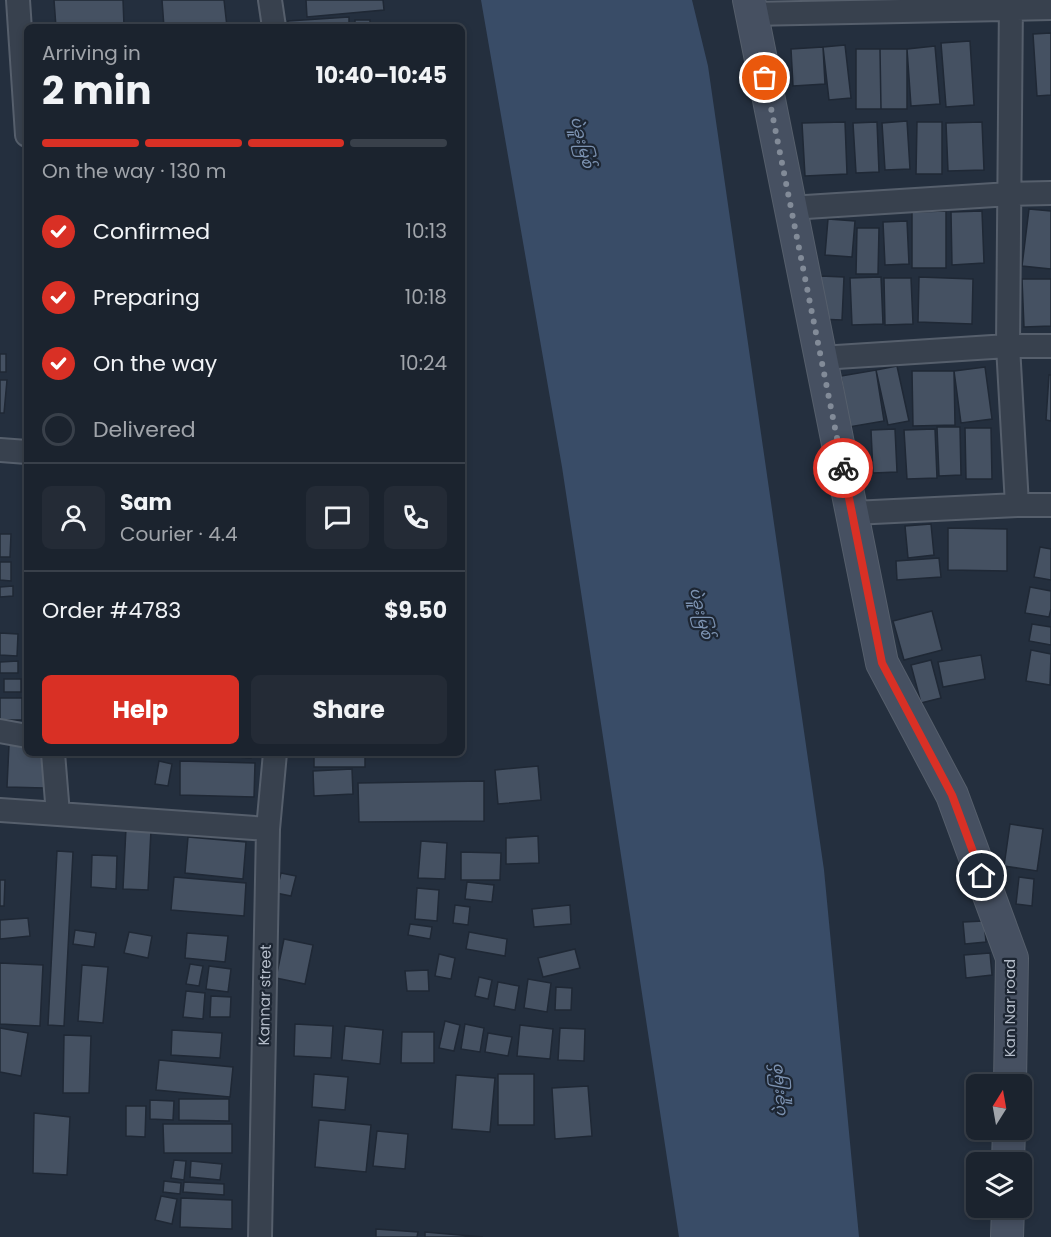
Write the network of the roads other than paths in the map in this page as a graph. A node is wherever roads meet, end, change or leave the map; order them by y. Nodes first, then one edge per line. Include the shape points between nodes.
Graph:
1 (270, 0) edge
2 (12, 5) edge
3 (1011, 5) edge
4 (751, 7) edge
5 (1051, 8) edge
6 (273, 24) edge
7 (24, 109) edge
8 (1051, 193) edge
9 (1010, 194) junction
10 (790, 208) junction
11 (1008, 346) junction
12 (1051, 346) edge
13 (821, 358) junction
14 (0, 450) edge
15 (24, 452) edge
16 (1017, 505) junction
17 (1051, 505) edge
18 (853, 513) junction
19 (0, 730) edge
20 (24, 735) edge
21 (53, 756) edge
22 (275, 756) edge
23 (0, 810) edge
24 (58, 814) junction
25 (268, 830) junction
26 (1010, 1074) edge
27 (1008, 1218) edge
28 (260, 1237) edge
29 (1007, 1237) edge

1 - 6 street
2 - 7 street
3 - 4 street
3 - 5 street
3 - 9 street
4 - 10 street, Kan Nar road
8 - 9 street
9 - 10 street
9 - 11 street
10 - 13 street, Kan Nar road
11 - 12 street
11 - 13 street
11 - 16 street
13 - 18 street, Kan Nar road
14 - 15 street
16 - 17 street
16 - 18 street
18 - 26 street, Kan Nar road via 882,663 952,795 1012,958
19 - 20 street
21 - 24 street
22 - 25 street, Kannar street
23 - 24 street
24 - 25 street
25 - 28 street, Kannar street
27 - 29 street

